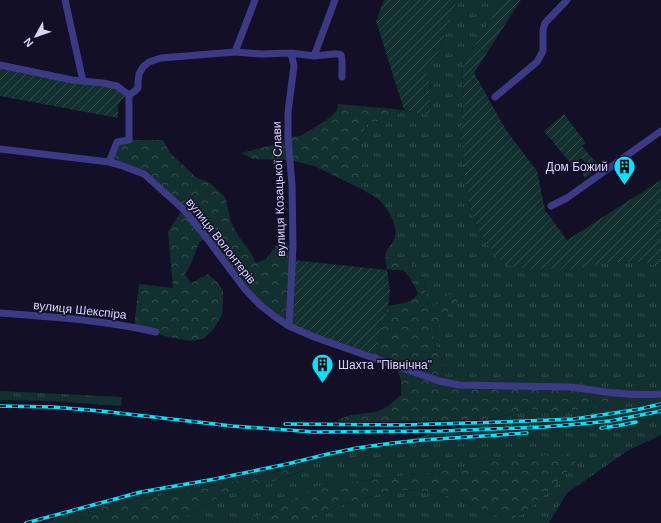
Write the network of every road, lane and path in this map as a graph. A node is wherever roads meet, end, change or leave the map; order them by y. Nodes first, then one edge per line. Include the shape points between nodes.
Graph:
1 (65, 0) edge
2 (255, 0) edge
3 (335, 0) edge
4 (567, 0) edge
5 (235, 52) junction
6 (291, 53) junction
7 (314, 56) junction
8 (0, 65) edge
9 (342, 77) dead end
10 (83, 81) junction
11 (129, 95) junction
12 (495, 97) dead end
13 (661, 131) edge
14 (0, 149) edge
15 (109, 162) junction
16 (551, 206) dead end
17 (0, 313) edge
18 (288, 326) junction
19 (156, 332) dead end
20 (661, 394) edge

1 - 10 street
2 - 5 street
3 - 7 street
4 - 12 street via 545,24 543,51 537,62
5 - 6 street
5 - 11 street via 154,59 143,68 139,74 138,88
6 - 7 street
6 - 18 street, вулиця Козацької Слави via 294,66 288,112 288,136 293,246
7 - 9 street via 341,55
8 - 10 street
10 - 11 street via 117,86
11 - 15 street via 129,140 117,142
13 - 16 street via 567,198
14 - 15 street, вулиця Волонтерів
15 - 18 street, вулиця Волонтерів via 144,174 183,209 244,288 259,304
17 - 19 street, вулиця Шекспіра via 134,326
18 - 20 street, вулиця Волонтерів via 439,381 459,385 570,387 617,393

